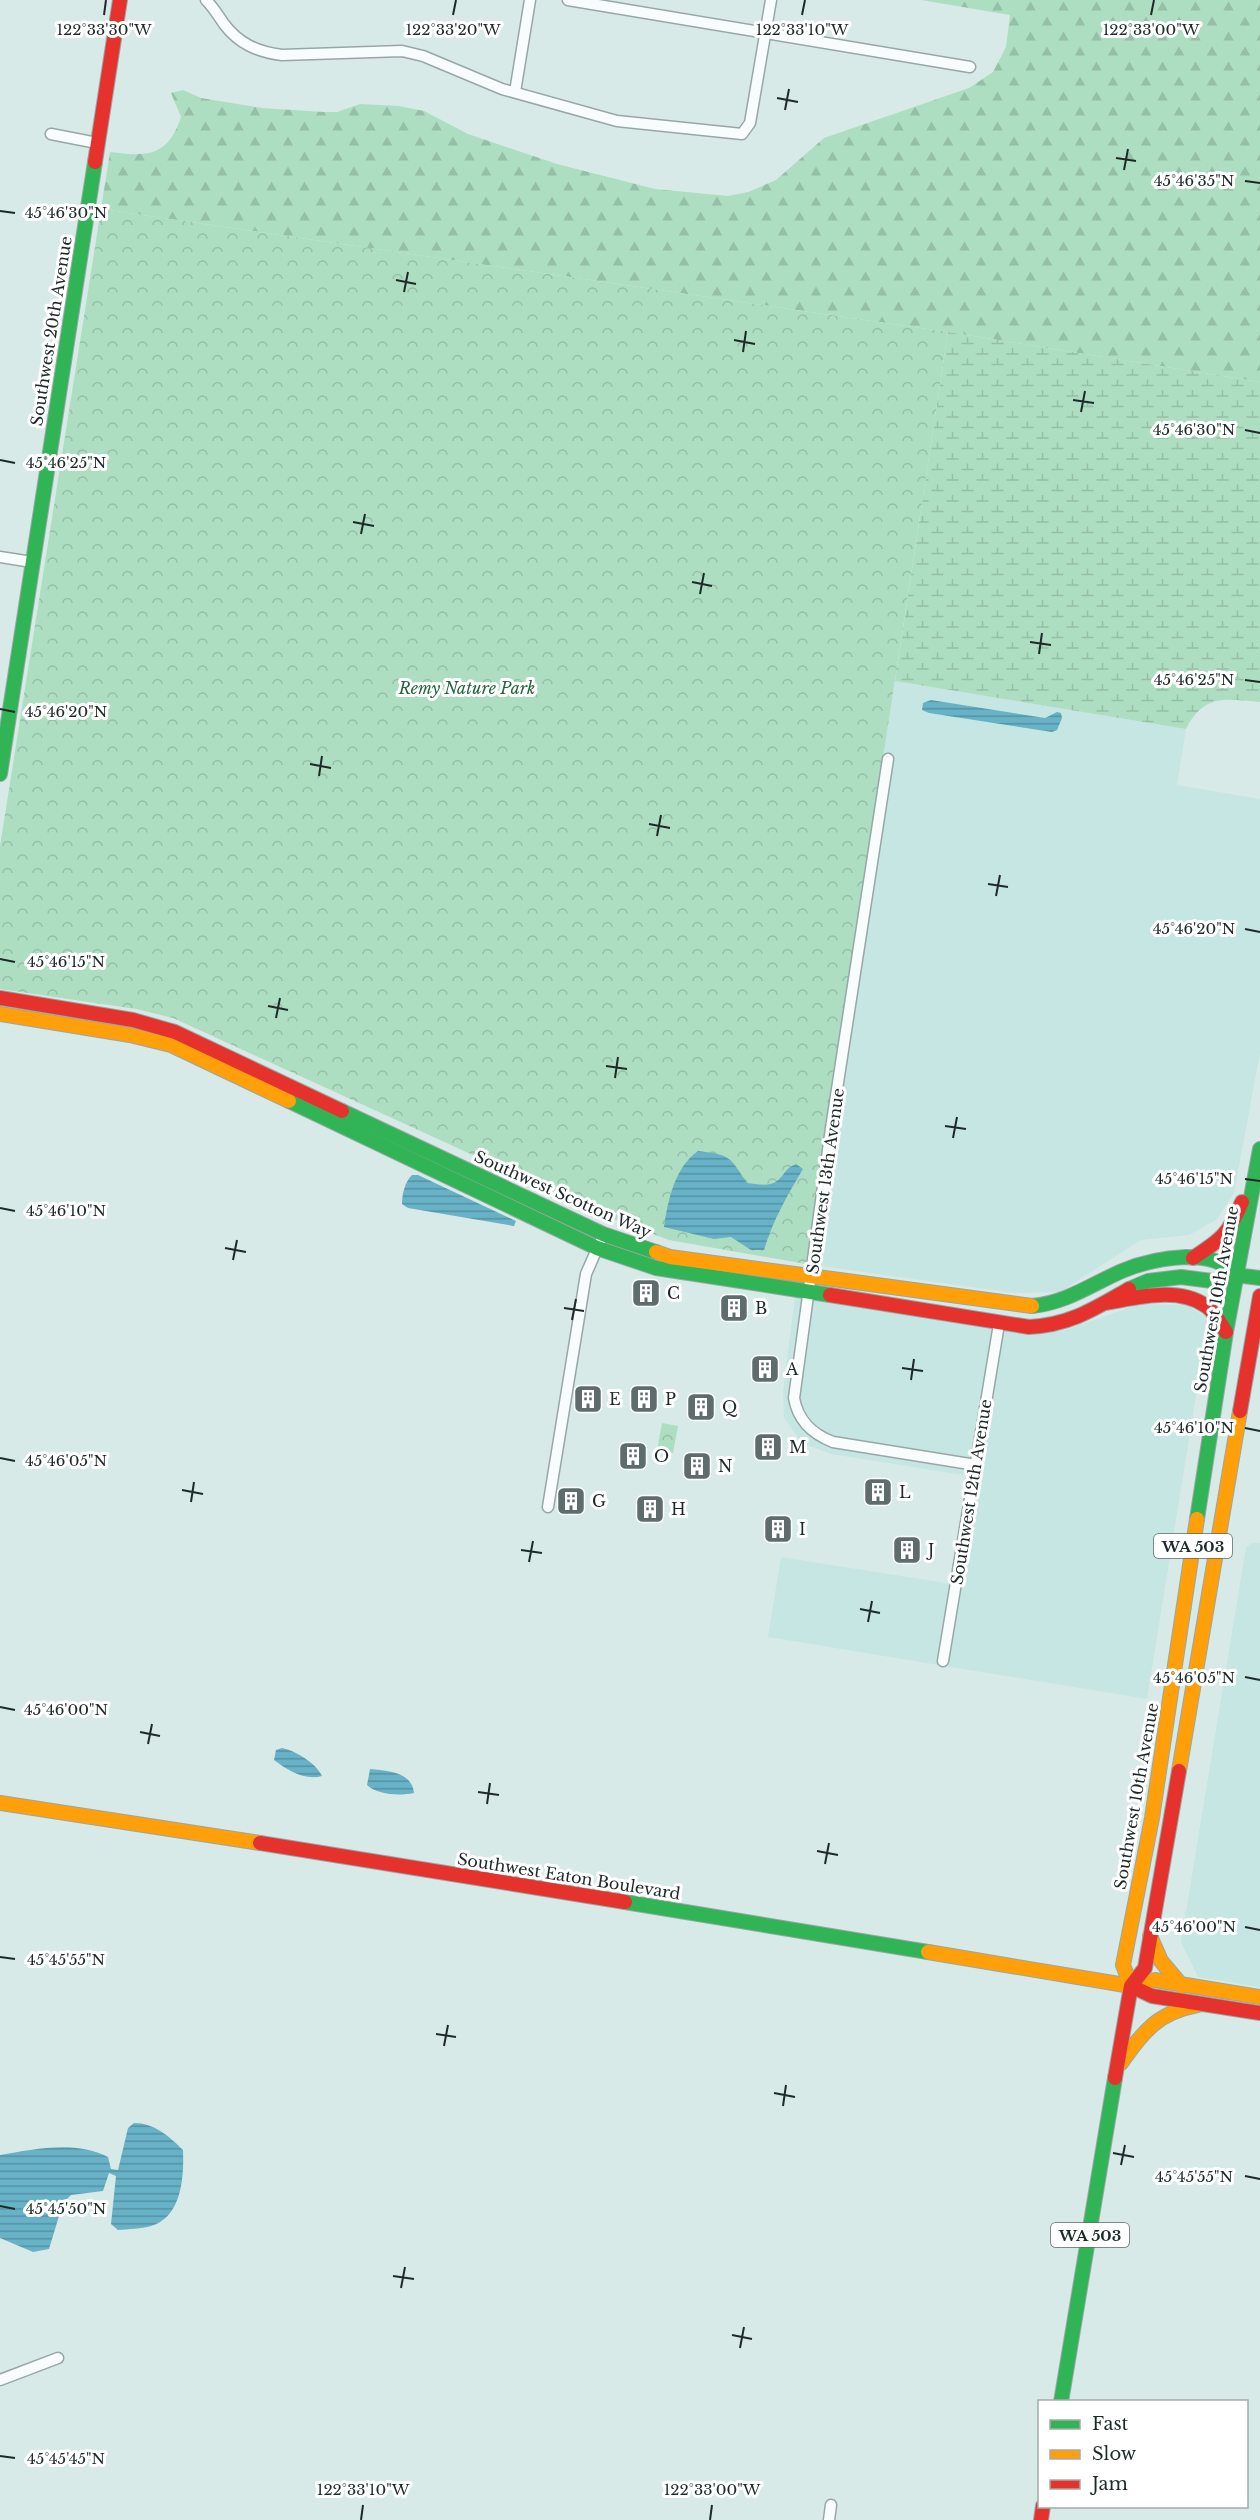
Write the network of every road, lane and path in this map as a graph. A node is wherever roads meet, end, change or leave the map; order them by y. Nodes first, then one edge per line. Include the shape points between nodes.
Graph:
1 (120, 0) edge
2 (206, 0) edge
3 (530, 0) edge
4 (568, 0) edge
5 (771, 0) edge
6 (764, 32) junction
7 (970, 66) dead end
8 (514, 92) junction
9 (51, 135) dead end
10 (98, 143) junction
11 (0, 557) edge
12 (32, 562) junction
13 (888, 759) dead end
14 (0, 774) edge
15 (0, 998) edge
16 (0, 1014) edge
17 (244, 1064) junction
18 (238, 1077) junction
19 (1260, 1149) edge
20 (1253, 1184) junction
21 (603, 1234) junction
22 (597, 1248) junction
23 (1193, 1258) junction
24 (1236, 1275) junction
25 (812, 1277) junction
26 (1260, 1278) edge
27 (809, 1293) junction
28 (1260, 1296) edge
29 (1105, 1303) junction
30 (999, 1324) junction
31 (1226, 1332) junction
32 (975, 1465) junction
33 (548, 1507) dead end
34 (943, 1661) dead end
35 (0, 1803) edge
36 (1150, 1936) junction
37 (1131, 1986) junction
38 (1182, 1986) junction
39 (1260, 1998) edge
40 (1198, 2005) junction
41 (1260, 2013) edge
42 (1118, 2068) junction
43 (58, 2358) dead end
44 (0, 2380) edge
45 (1061, 2400) edge
46 (831, 2505) dead end
47 (829, 2520) edge

1 - 10 main road, Southwest 20th Avenue
2 - 8 street via 232,34 253,49 282,55 402,51
3 - 8 street
4 - 6 street
5 - 6 street
6 - 7 street
6 - 8 street via 748,128 742,134 629,123
9 - 10 street
10 - 12 main road, Southwest 20th Avenue
11 - 12 street
12 - 14 main road, Southwest 20th Avenue
13 - 25 street, Southwest 13th Avenue
15 - 17 main road, Southwest Scotton Way via 152,1024
16 - 18 main road, Southwest Scotton Way via 159,1041
17 - 18 main road
17 - 21 main road, Southwest Scotton Way
18 - 22 main road, Southwest Scotton Way
19 - 20 main road, Southwest 10th Avenue / WA 503
20 - 23 main road via 1229,1232
20 - 24 main road, Southwest 10th Avenue / WA 503
21 - 22 street
21 - 25 main road, Southwest Scotton Way via 670,1257
22 - 27 main road, Southwest Scotton Way via 656,1268
22 - 33 street via 586,1274
23 - 24 main road, Southwest Scotton Way via 1224,1262
23 - 25 main road, Southwest Scotton Way via 1135,1266 1065,1300 1027,1307
24 - 26 main road, Southwest Scotton Way
24 - 29 main road, Southwest Scotton Way via 1220,1282 1181,1277 1148,1281
24 - 31 main road, Southwest 10th Avenue / WA 503
25 - 27 street, Southwest 13th Avenue
27 - 30 main road, Southwest Scotton Way
27 - 32 street, Southwest 13th Avenue via 794,1398 802,1420 814,1433 833,1442
28 - 36 main road, Southwest 10th Avenue / WA 503
29 - 30 main road, Southwest Scotton Way via 1083,1316 1052,1326
29 - 31 main road via 1160,1296 1195,1300 1212,1312
30 - 32 street, Southwest 12th Avenue
31 - 37 main road, Southwest 10th Avenue / WA 503 via 1152,1818 1123,1965
32 - 34 street, Southwest 12th Avenue
35 - 37 main road, Southwest Eaton Boulevard via 471,1876
36 - 37 main road, Southwest 10th Avenue / WA 503 via 1145,1968
36 - 38 main road via 1161,1961
37 - 38 main road, Southwest Eaton Boulevard via 1155,1980
37 - 40 main road, Southwest Eaton Boulevard via 1152,1996
37 - 42 main road, Southwest 10th Avenue / WA 503
38 - 39 main road, Southwest Eaton Boulevard
40 - 41 main road, Southwest Eaton Boulevard
40 - 42 main road via 1161,2015 1144,2031
42 - 45 main road, Southwest 10th Avenue / WA 503
43 - 44 street
46 - 47 street

